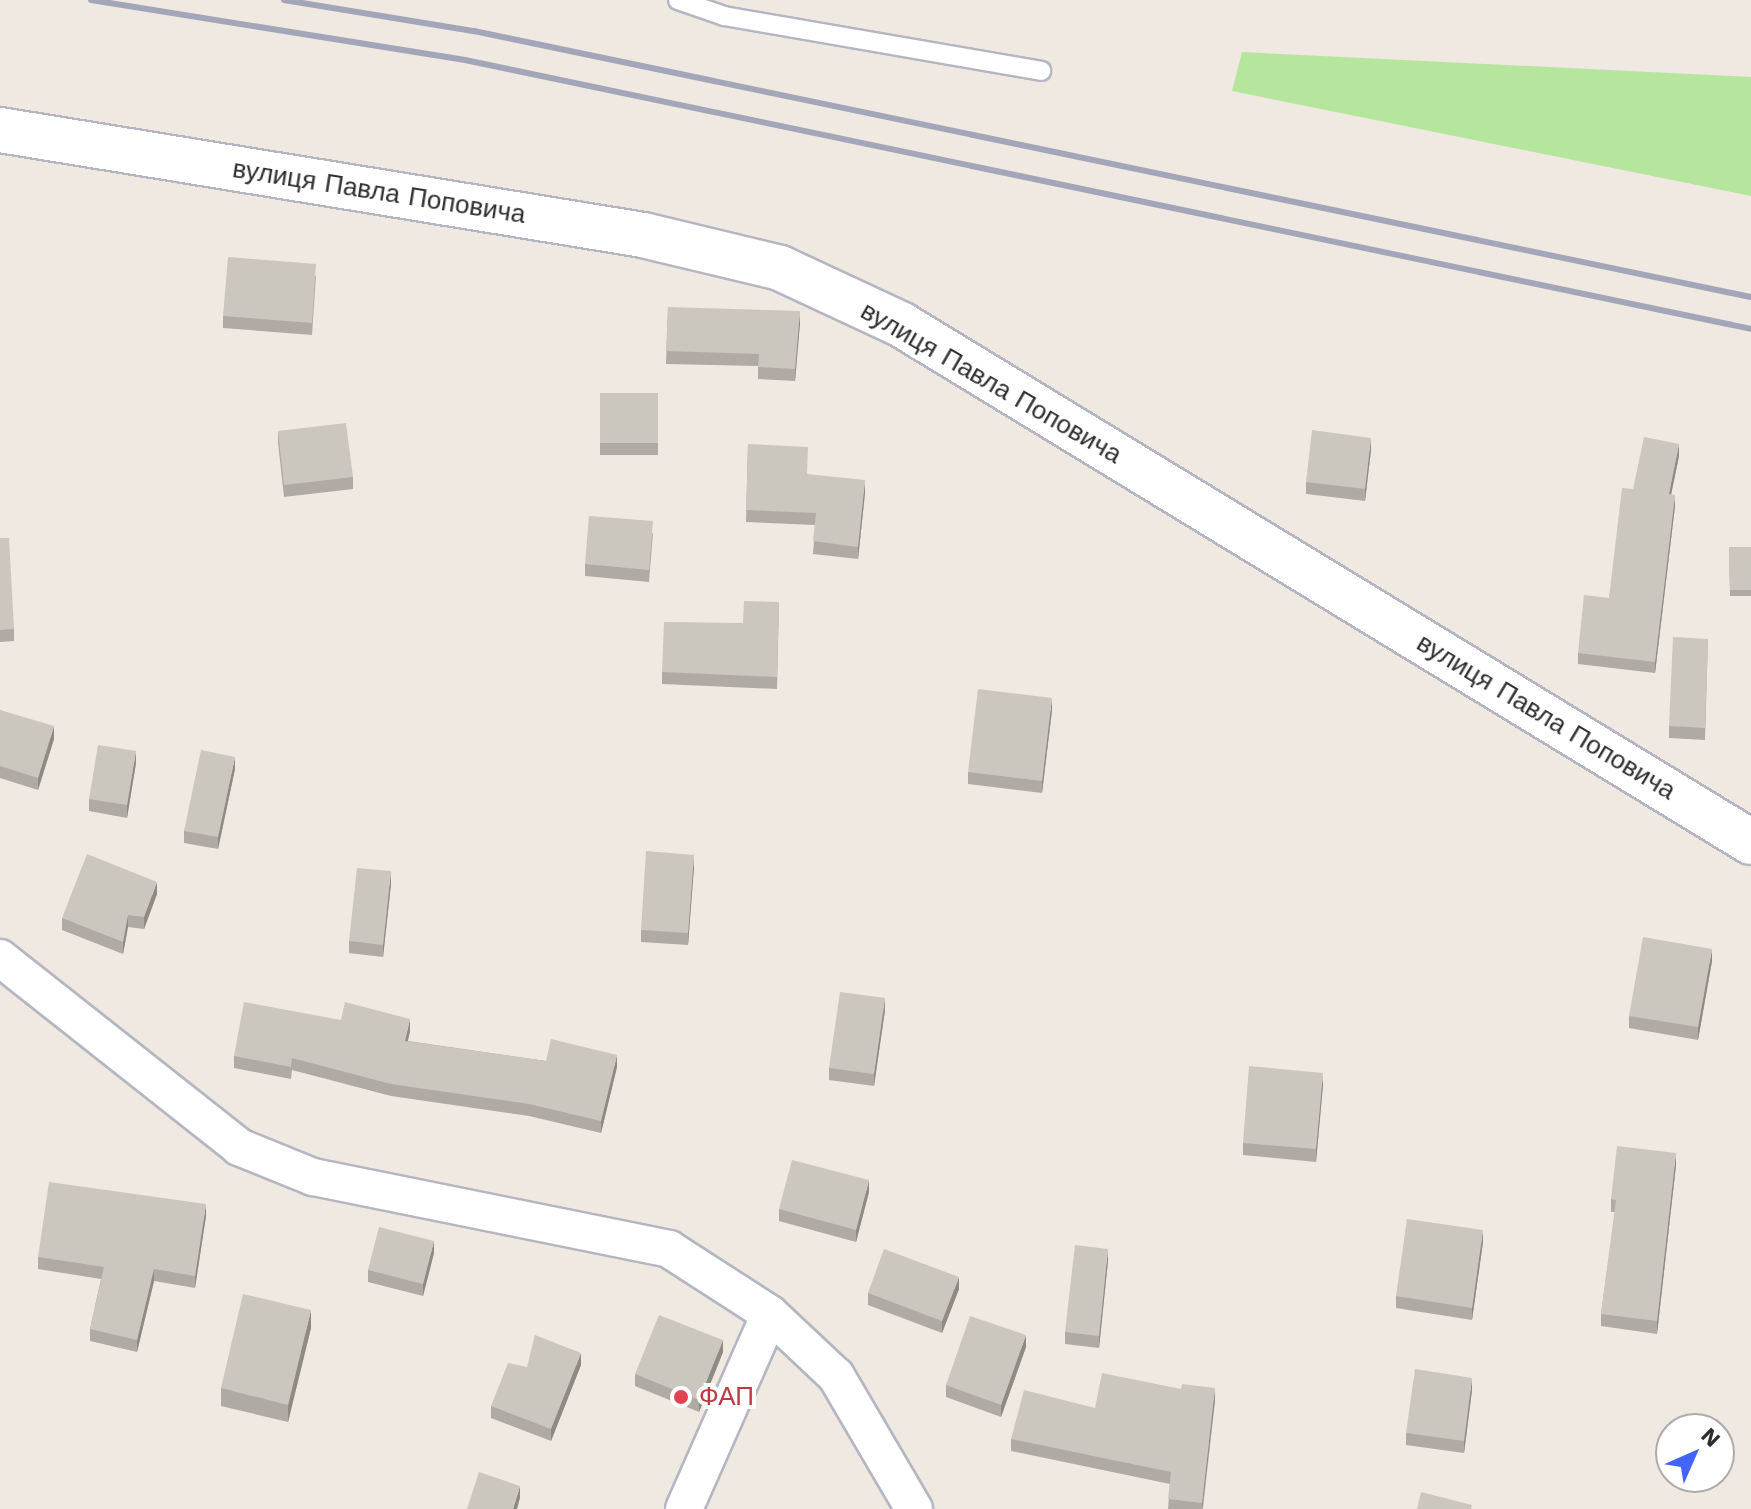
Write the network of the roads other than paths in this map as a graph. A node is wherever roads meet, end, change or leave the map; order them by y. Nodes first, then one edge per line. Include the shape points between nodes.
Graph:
1 (678, 0) edge
2 (1041, 71) dead end
3 (0, 130) edge
4 (1751, 842) edge
5 (0, 958) edge
6 (770, 1314) junction
7 (684, 1509) edge
8 (914, 1509) edge

1 - 2 lane via 724,16
3 - 4 street, вулиця Павла Поповича via 643,235 780,268 902,325
5 - 6 street via 239,1147 313,1177 669,1249
6 - 7 street
6 - 8 street via 836,1376

